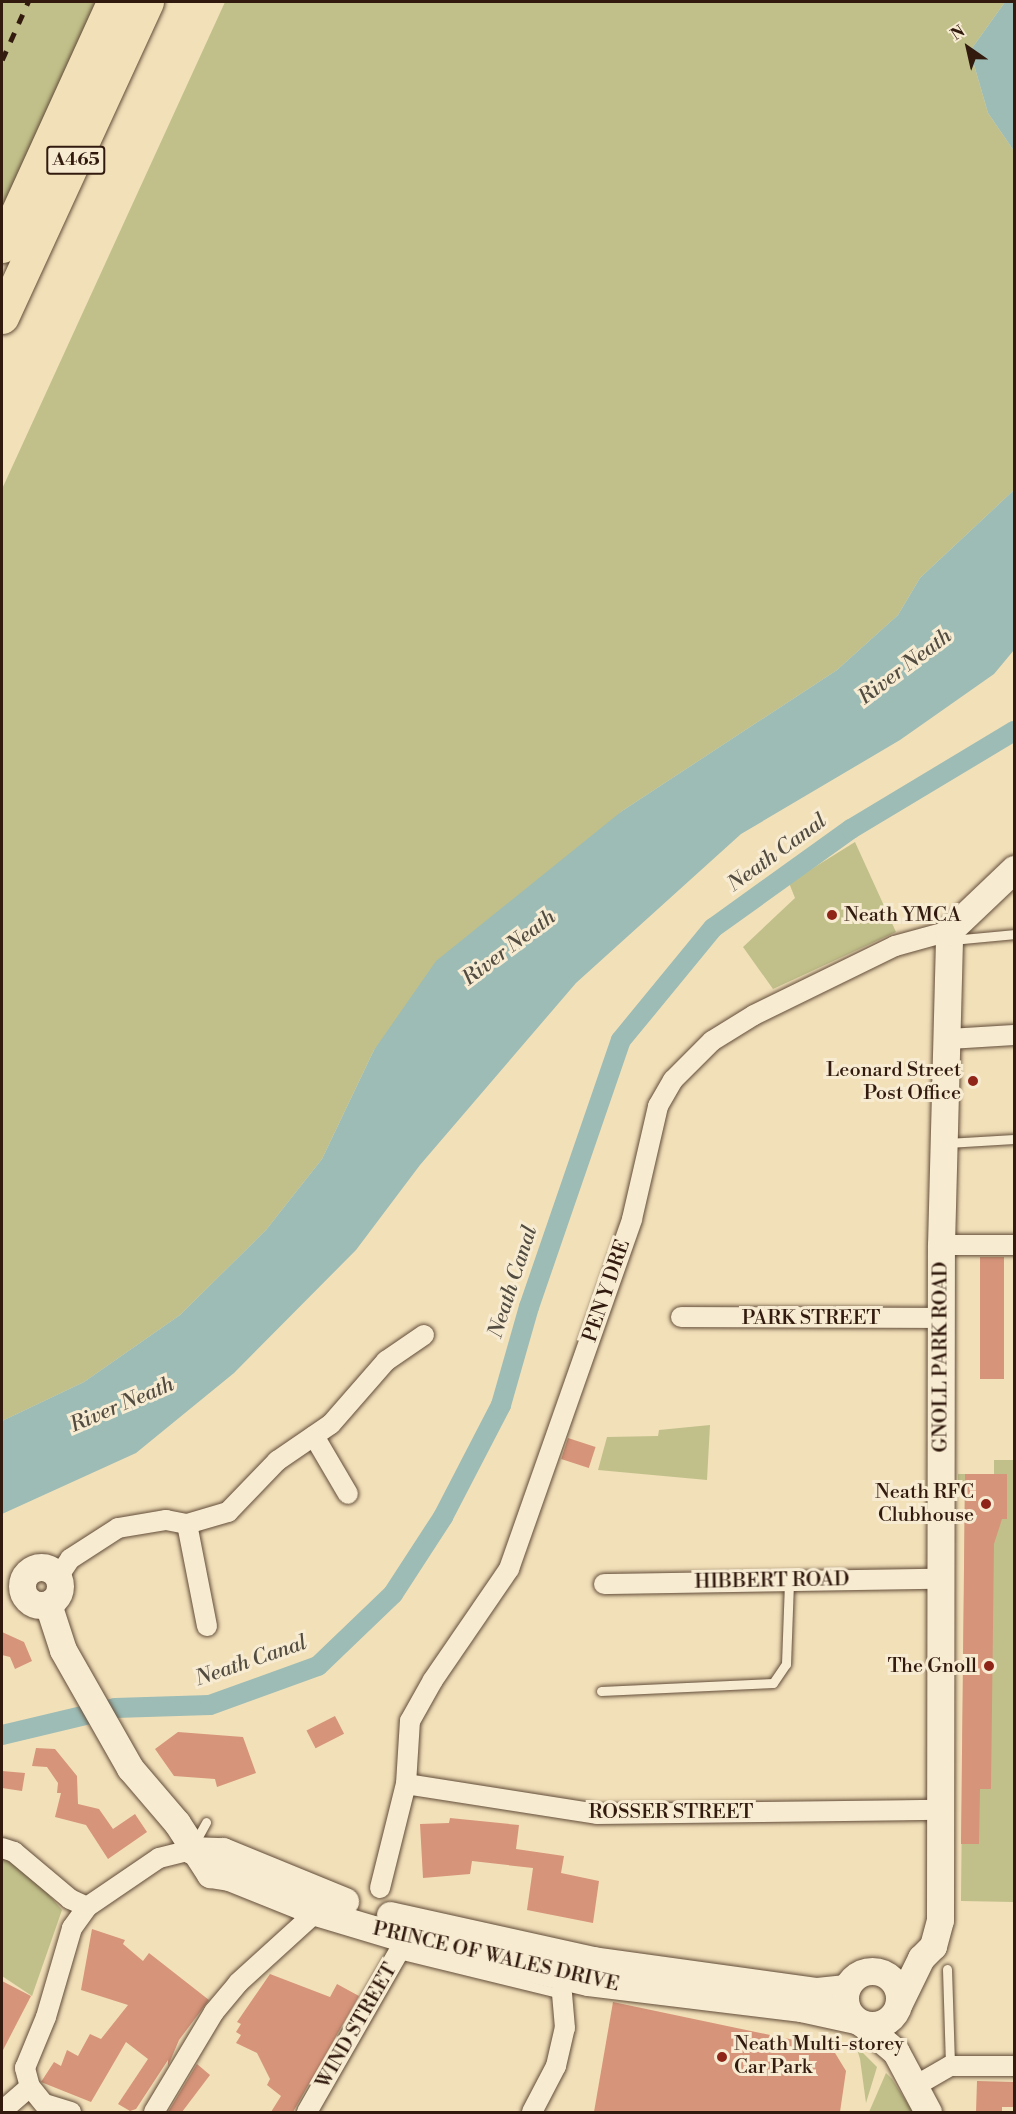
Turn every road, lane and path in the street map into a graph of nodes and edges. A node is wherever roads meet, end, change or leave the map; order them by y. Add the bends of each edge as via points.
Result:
1 (113, 2) edge
2 (147, 2) edge
3 (2, 246) edge
4 (2, 317) edge
5 (1014, 869) edge
6 (1014, 934) edge
7 (949, 936) junction
8 (1014, 1035) edge
9 (949, 1039) junction
10 (1014, 1138) edge
11 (944, 1143) junction
12 (941, 1245) junction
13 (1014, 1245) edge
14 (681, 1317) dead end
15 (941, 1318) junction
16 (424, 1335) dead end
17 (314, 1436) junction
18 (348, 1494) dead end
19 (187, 1524) junction
20 (58, 1577) junction
21 (940, 1579) junction
22 (789, 1581) junction
23 (604, 1584) dead end
24 (12, 1593) edge
25 (48, 1604) junction
26 (207, 1626) dead end
27 (601, 1691) dead end
28 (406, 1785) junction
29 (939, 1810) junction
30 (206, 1822) dead end
31 (2, 1848) edge
32 (191, 1850) junction
33 (380, 1888) dead end
34 (87, 1907) junction
35 (316, 1912) junction
36 (402, 1946) junction
37 (921, 1958) junction
38 (947, 1969) dead end
39 (883, 1973) junction
40 (560, 1985) junction
41 (846, 1988) junction
42 (897, 2008) junction
43 (859, 2022) junction
44 (896, 2052) junction
45 (950, 2066) junction
46 (1014, 2066) edge
47 (916, 2085) junction
48 (30, 2086) junction
49 (2, 2111) edge
50 (71, 2112) edge
51 (154, 2112) edge
52 (307, 2112) edge
53 (532, 2112) edge
54 (928, 2112) edge

1 - 3 highway, A465
2 - 4 highway, A465
5 - 7 main road
6 - 7 lane
7 - 9 main road, GNOLL PARK ROAD
7 - 28 street, PEN Y DRE via 895,946 754,1015 704,1047 673,1080 658,1106 632,1219 509,1569 433,1680 410,1721
8 - 9 street
9 - 11 main road, GNOLL PARK ROAD
10 - 11 lane
11 - 12 main road, GNOLL PARK ROAD
12 - 13 street
12 - 15 main road, GNOLL PARK ROAD
14 - 15 street, PARK STREET
15 - 21 main road, GNOLL PARK ROAD
16 - 17 street via 386,1361 331,1424
17 - 18 street
17 - 19 street via 277,1461 228,1512
19 - 20 street via 166,1520 117,1528 70,1559
19 - 26 street
20 - 24 main road via 49,1568 36,1568
20 - 25 main road via 58,1596
21 - 22 street, HIBBERT ROAD
21 - 29 main road, GNOLL PARK ROAD
22 - 23 street, HIBBERT ROAD
22 - 27 lane via 786,1664 773,1683
24 - 25 main road via 31,1602
25 - 32 main road, PRINCE OF WALES DRIVE via 63,1650 130,1768 177,1823
28 - 29 street, ROSSER STREET via 597,1815
28 - 33 street, PEN Y DRE
29 - 37 main road, GNOLL PARK ROAD via 940,1920 933,1946
30 - 32 lane
31 - 34 street via 14,1852 70,1899
32 - 34 street via 159,1858
32 - 35 main road, PRINCE OF WALES DRIVE via 210,1874 229,1877
32 - 41 main road, PRINCE OF WALES DRIVE via 223,1851 325,1895 456,1931 605,1961 817,1991
34 - 48 street via 72,1928 46,2017 26,2068
35 - 36 main road, PRINCE OF WALES DRIVE
35 - 51 street via 238,1983 214,2012
36 - 40 main road, PRINCE OF WALES DRIVE
36 - 52 street, WIND STREET
37 - 39 main road
37 - 42 main road, GNOLL PARK ROAD
38 - 45 lane
39 - 41 main road via 857,1974
39 - 42 main road via 896,1985
40 - 43 main road, PRINCE OF WALES DRIVE via 588,1982 801,2008
40 - 53 street via 565,2028 556,2066
41 - 43 main road via 845,2005
42 - 43 main road via 881,2024
42 - 44 main road, GNOLL PARK ROAD
43 - 44 main road, GNOLL PARK ROAD
44 - 47 main road, GNOLL PARK ROAD
45 - 46 street
45 - 47 street
47 - 54 main road, GNOLL PARK ROAD
48 - 49 street
48 - 50 street via 44,2104

